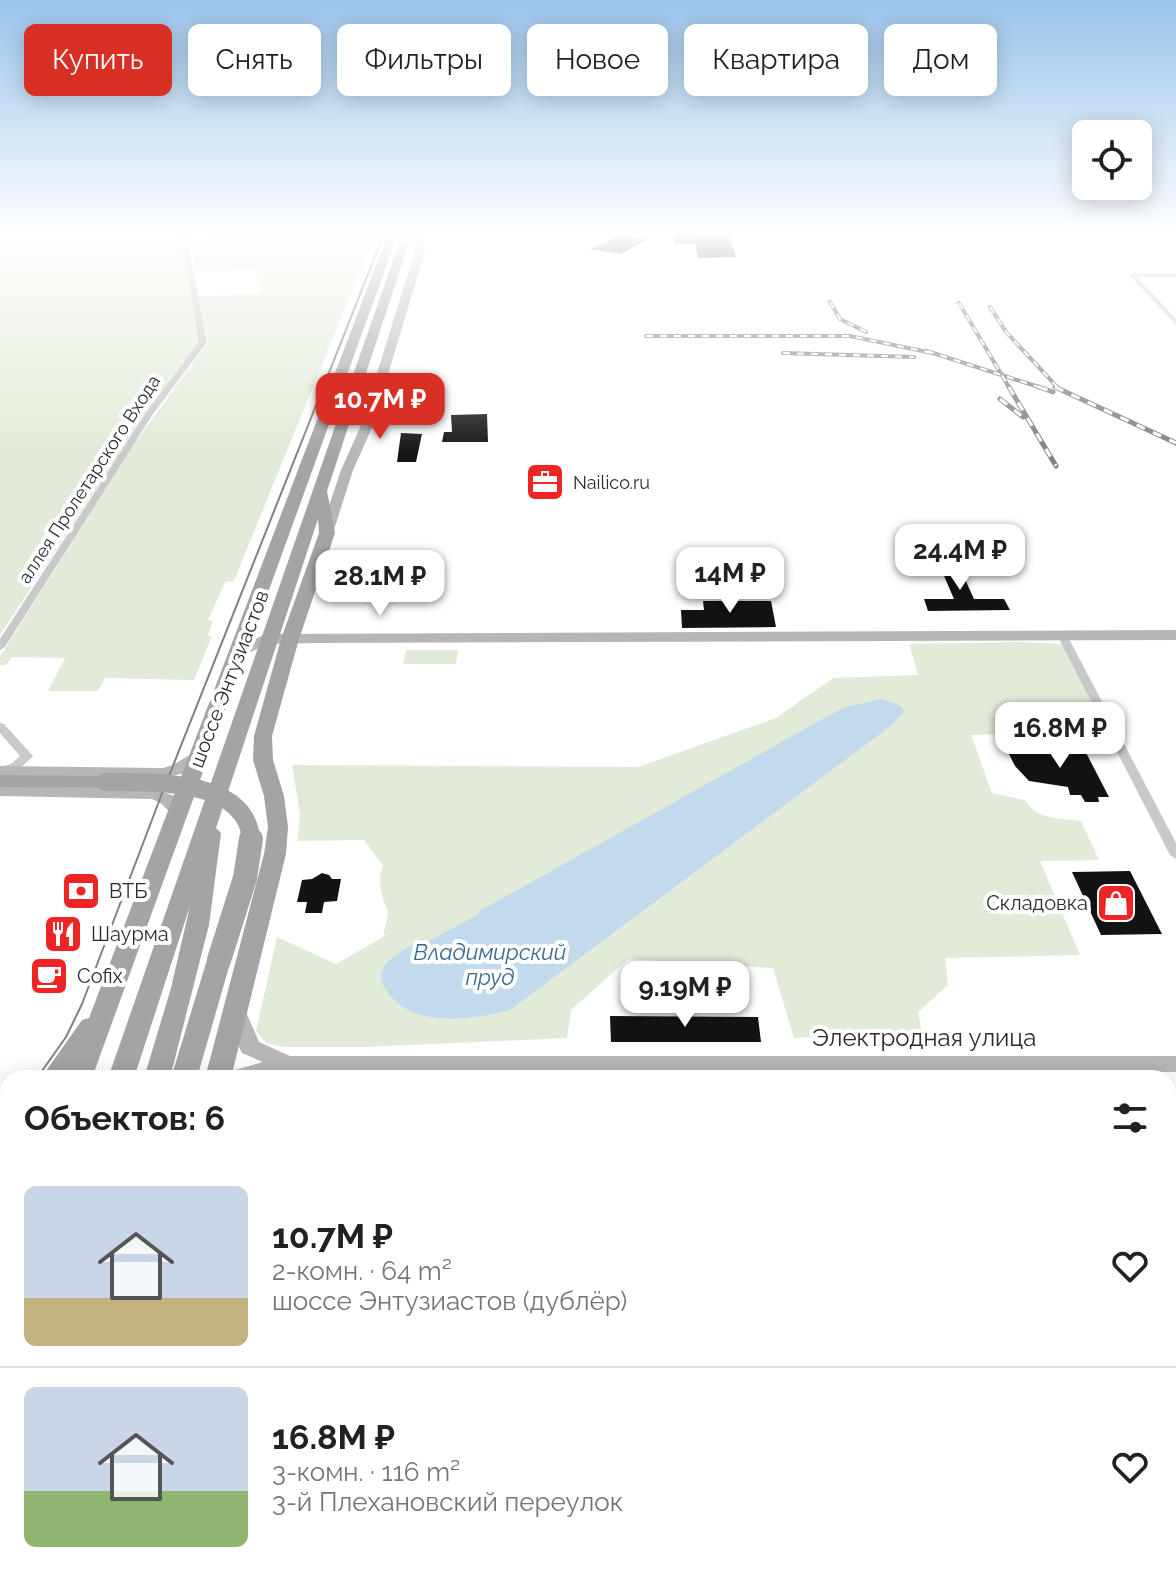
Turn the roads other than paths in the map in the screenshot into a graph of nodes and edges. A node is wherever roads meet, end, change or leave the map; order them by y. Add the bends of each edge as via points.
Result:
1 (197, 308) edge
2 (373, 308) edge
3 (378, 308) edge
4 (402, 308) edge
5 (1162, 308) edge
6 (1176, 323) edge
7 (321, 486) junction
8 (327, 533) junction
9 (287, 632) junction
10 (1062, 635) junction
11 (1176, 635) edge
12 (314, 638) junction
13 (0, 647) edge
14 (240, 652) junction
15 (284, 659) junction
16 (0, 726) edge
17 (201, 753) junction
18 (0, 771) edge
19 (0, 781) edge
20 (0, 791) edge
21 (214, 802) junction
22 (179, 812) junction
23 (1176, 855) edge
24 (110, 996) junction
25 (235, 1010) junction
26 (288, 1064) junction
27 (1176, 1064) edge
28 (59, 1070) edge
29 (82, 1070) edge
30 (124, 1070) edge
31 (159, 1070) edge
32 (186, 1070) edge
33 (220, 1070) edge
34 (266, 1070) edge

1 - 13 street, аллея Пролетарского Входа via 203,342 150,413
2 - 14 main road, шоссе Энтузиастов
3 - 7 main road, шоссе Энтузиастов
4 - 8 main road
5 - 6 street
7 - 8 main road
7 - 9 main road, шоссе Энтузиастов
8 - 9 main road
9 - 12 main road
9 - 14 main road
9 - 15 main road
9 - 21 main road, шоссе Энтузиастов
10 - 11 main road
10 - 12 main road
10 - 23 street
12 - 15 main road
14 - 17 main road, шоссе Энтузиастов
15 - 25 main road via 263,736 278,827 275,854
16 - 18 street via 27,756
17 - 18 main road via 163,773
17 - 22 main road, шоссе Энтузиастов
19 - 32 main road, bridge via 177,784 215,794 245,821 251,836 248,859
20 - 22 main road via 155,794
21 - 30 main road, шоссе Энтузиастов
21 - 31 main road via 209,861
22 - 24 main road, шоссе Энтузиастов
24 - 28 main road
24 - 29 main road, шоссе Энтузиастов
25 - 26 main road, Электродная улица via 250,1047
25 - 33 main road
26 - 27 main road, Электродная улица
26 - 34 main road, Электродная улица

